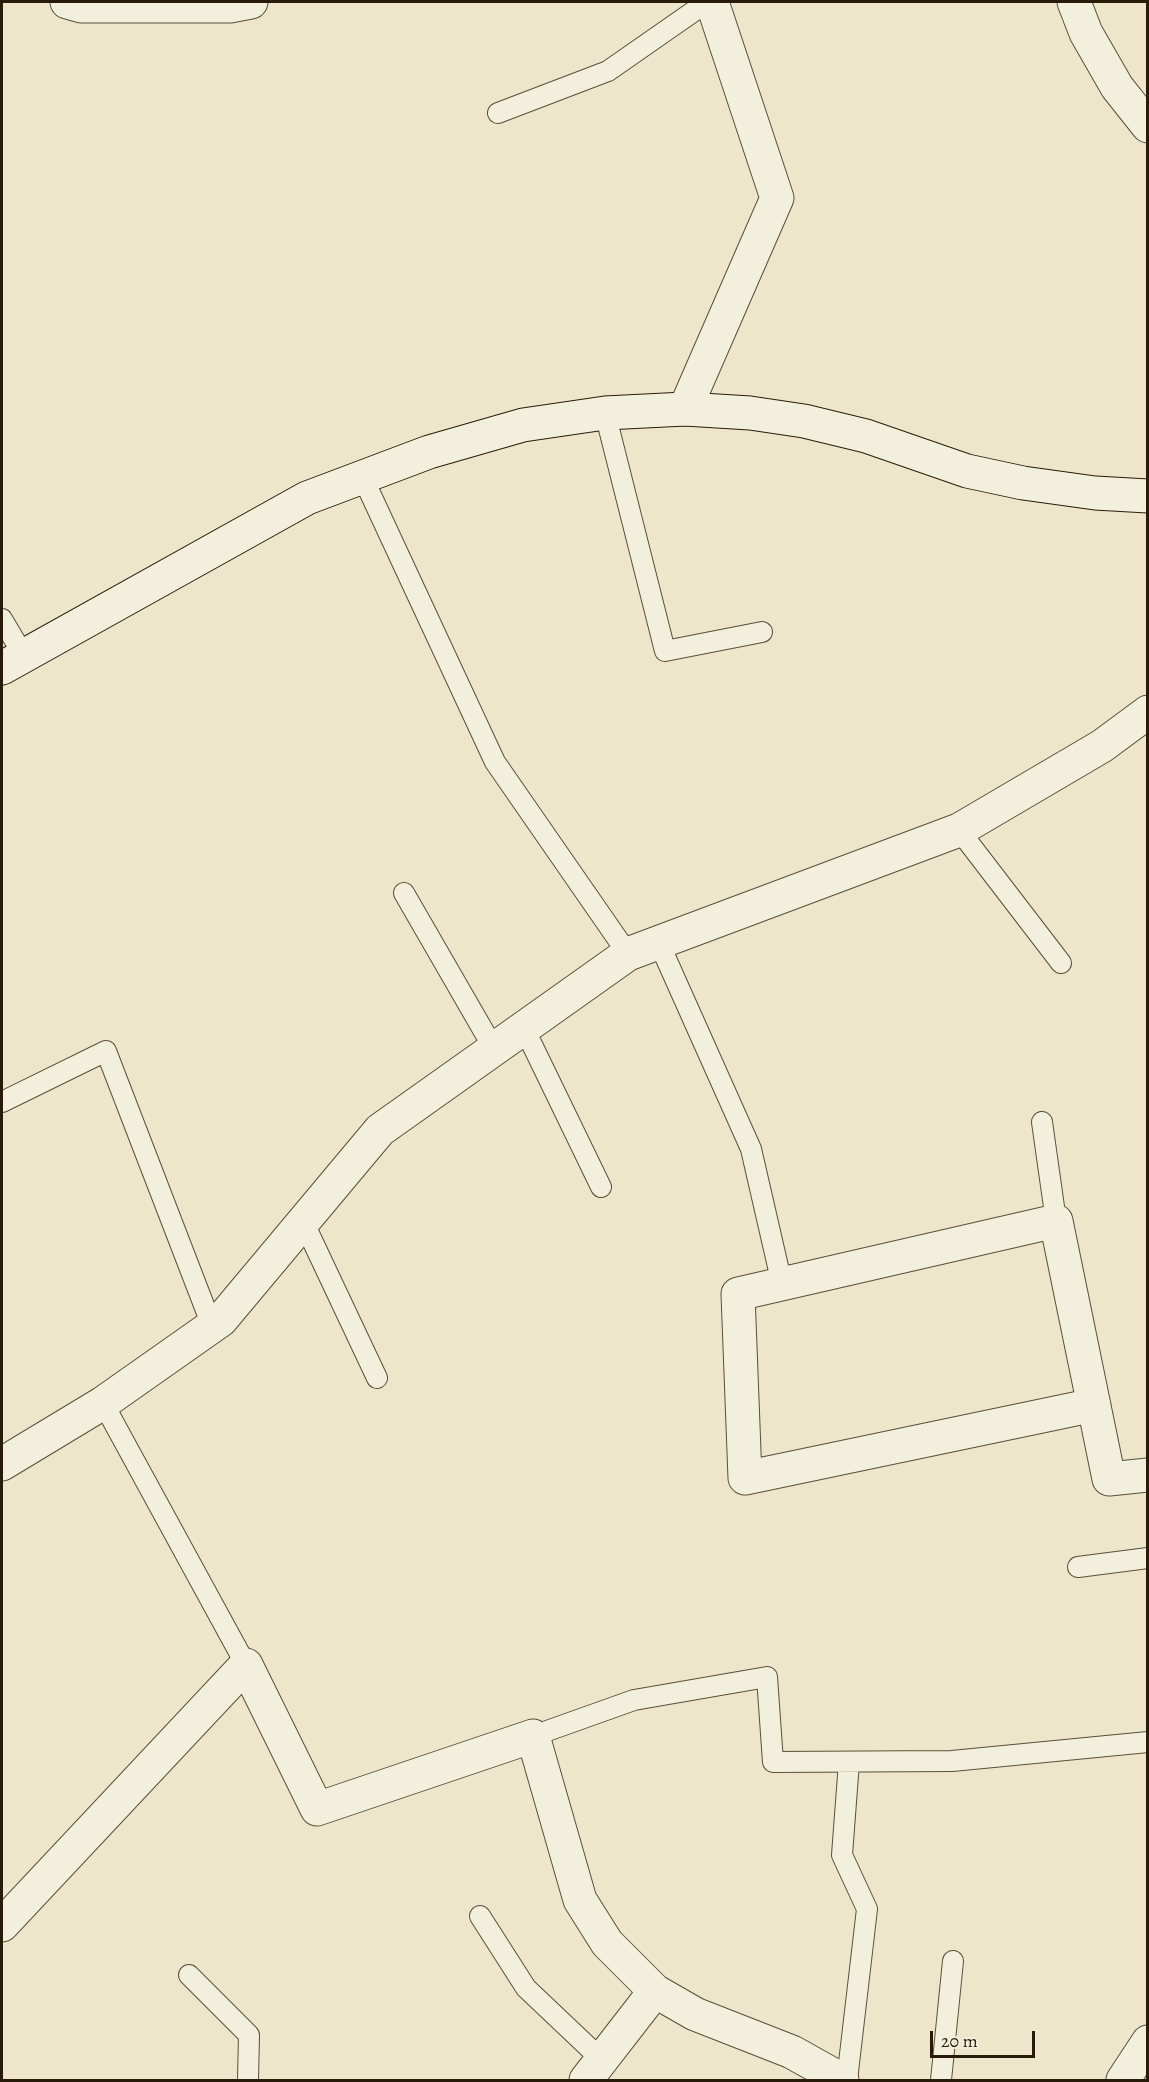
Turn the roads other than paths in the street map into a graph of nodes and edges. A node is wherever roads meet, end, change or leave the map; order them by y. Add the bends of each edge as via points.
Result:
1 (68, 2) edge
2 (251, 2) edge
3 (707, 2) edge
4 (712, 2) edge
5 (1074, 2) edge
6 (498, 113) dead end
7 (1148, 126) edge
8 (685, 409) junction
9 (605, 413) junction
10 (363, 478) junction
11 (1148, 496) edge
12 (2, 619) edge
13 (762, 632) dead end
14 (13, 662) edge
15 (1148, 712) edge
16 (959, 830) junction
17 (404, 893) dead end
18 (659, 943) junction
19 (628, 954) junction
20 (1062, 963) dead end
21 (524, 1028) junction
22 (494, 1049) junction
23 (2, 1102) edge
24 (1042, 1122) dead end
25 (602, 1187) dead end
26 (303, 1221) junction
27 (1056, 1221) junction
28 (782, 1284) junction
29 (212, 1326) junction
30 (377, 1378) dead end
31 (103, 1403) junction
32 (1094, 1404) junction
33 (2, 1464) edge
34 (1148, 1475) edge
35 (1148, 1558) edge
36 (1078, 1568) dead end
37 (246, 1665) junction
38 (533, 1736) junction
39 (1148, 1742) edge
40 (849, 1762) junction
41 (480, 1916) dead end
42 (2, 1925) edge
43 (953, 1961) dead end
44 (189, 1974) dead end
45 (656, 1991) junction
46 (1148, 2042) edge
47 (594, 2070) edge
48 (248, 2080) edge
49 (842, 2080) edge
50 (847, 2080) edge
51 (941, 2080) edge
52 (1123, 2080) edge

1 - 2 street via 81,6 230,6
3 - 6 lane via 608,71
4 - 8 street via 777,198
5 - 7 street via 1116,87
8 - 9 street
8 - 11 street via 750,413 804,422 866,436 967,471 1023,483
9 - 10 street via 523,425 429,452
9 - 13 lane via 665,651
10 - 14 street via 307,498
10 - 19 lane via 495,762
12 - 14 lane
15 - 16 street via 1102,746
16 - 18 street
16 - 20 lane
17 - 22 lane
18 - 19 street
18 - 28 lane via 751,1149
19 - 21 street
21 - 22 street
21 - 25 lane
22 - 26 street via 380,1130
23 - 29 lane via 106,1051
24 - 27 lane
26 - 29 street
26 - 30 lane
27 - 28 street
27 - 32 street
28 - 32 street via 738,1294 745,1478
29 - 31 street
31 - 33 street
31 - 37 lane
32 - 34 street via 1109,1479
35 - 36 lane
37 - 38 street via 317,1809
37 - 42 street
38 - 40 lane via 634,1700 767,1677 773,1762
38 - 45 street via 580,1900 607,1943
39 - 40 lane via 952,1761
40 - 50 lane via 842,1856 867,1909
41 - 47 lane via 526,1988
43 - 51 lane
44 - 48 lane via 249,2035
45 - 47 street
45 - 49 street via 695,2014 792,2052
46 - 52 street

